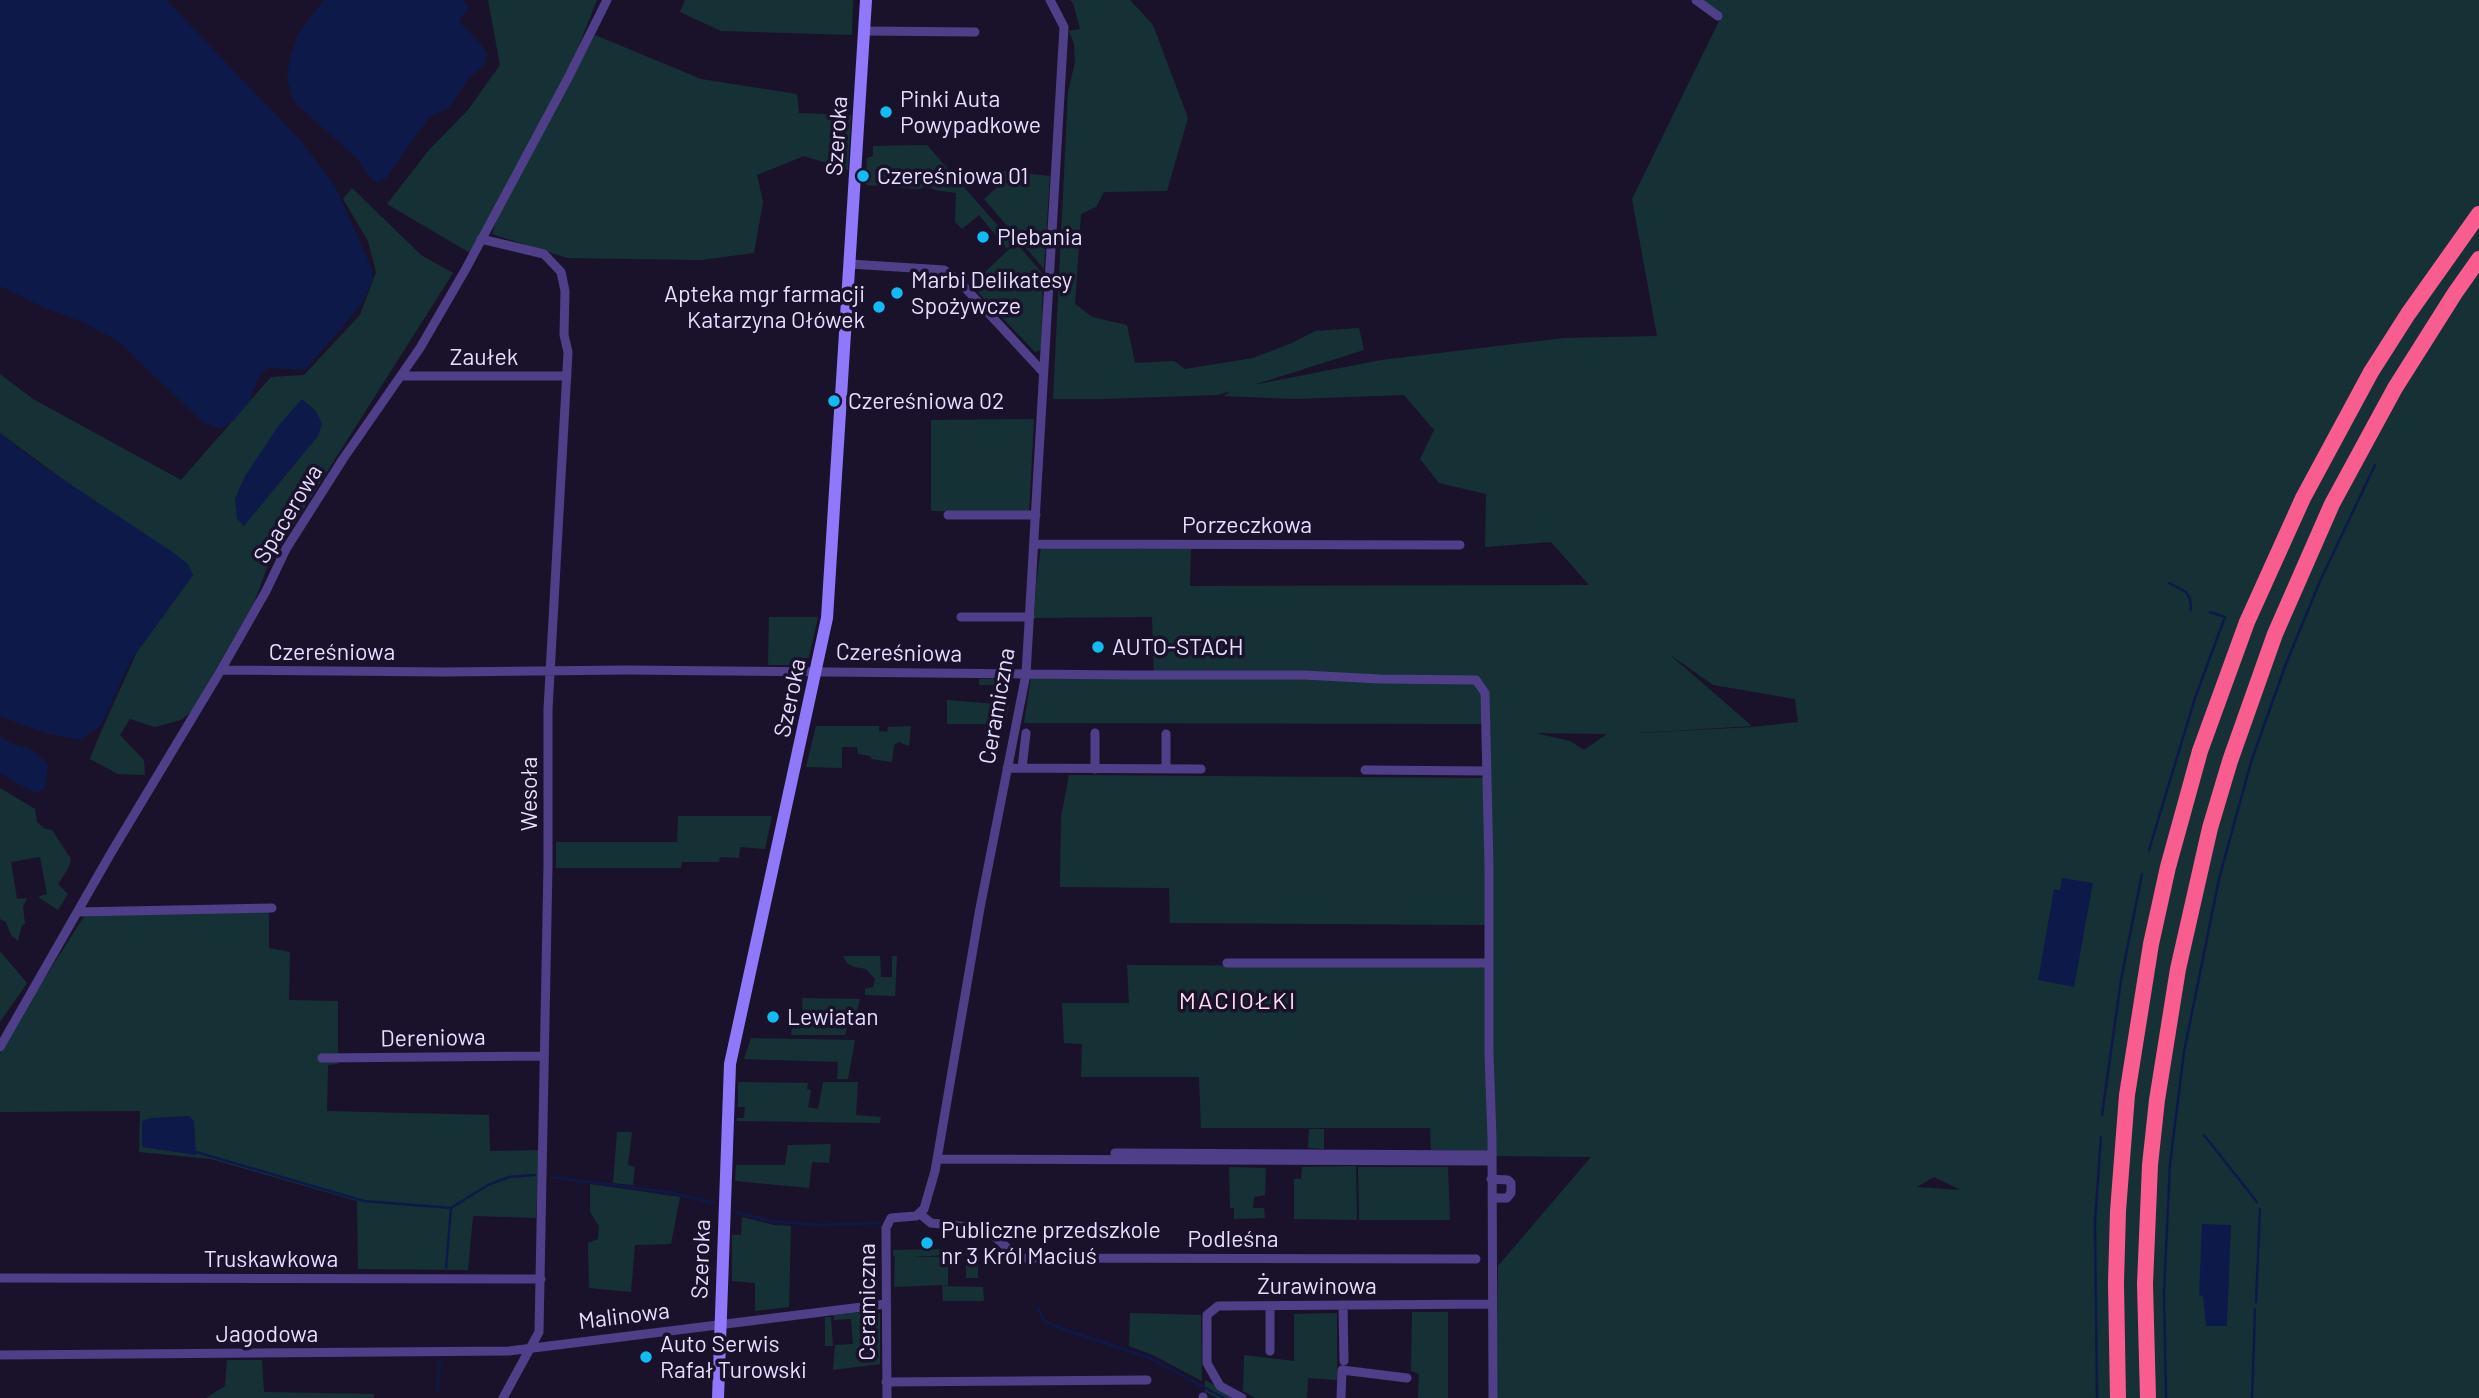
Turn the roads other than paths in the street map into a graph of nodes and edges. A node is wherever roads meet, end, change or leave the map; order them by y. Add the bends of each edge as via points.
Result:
1 (607, 0) edge
2 (866, 0) edge
3 (1696, 0) edge
4 (1052, 2) edge
5 (1718, 16) dead end
6 (864, 31) junction
7 (975, 32) dead end
8 (2479, 214) edge
9 (481, 239) junction
10 (2479, 259) edge
11 (850, 264) junction
12 (1042, 371) junction
13 (401, 376) junction
14 (568, 376) junction
15 (948, 515) dead end
16 (1036, 515) junction
17 (1035, 544) junction
18 (1460, 545) dead end
19 (961, 617) dead end
20 (1030, 618) junction
21 (221, 670) junction
22 (817, 671) junction
23 (550, 672) junction
24 (1026, 674) junction
25 (1026, 733) dead end
26 (1095, 733) dead end
27 (1166, 734) dead end
28 (1007, 768) junction
29 (1022, 768) junction
30 (1095, 769) junction
31 (1166, 769) junction
32 (1201, 769) dead end
33 (1365, 770) dead end
34 (1487, 771) junction
35 (272, 908) dead end
36 (78, 912) junction
37 (1227, 962) dead end
38 (1489, 963) junction
39 (0, 1046) edge
40 (544, 1056) junction
41 (322, 1058) dead end
42 (1086, 1153) dead end
43 (1491, 1158) junction
44 (937, 1159) junction
45 (1491, 1179) junction
46 (1492, 1198) junction
47 (920, 1214) junction
48 (1476, 1259) dead end
49 (0, 1278) edge
50 (541, 1279) junction
51 (886, 1304) junction
52 (1492, 1304) junction
53 (1343, 1305) junction
54 (1269, 1306) junction
55 (720, 1324) junction
56 (533, 1347) junction
57 (1270, 1351) dead end
58 (0, 1355) edge
59 (1344, 1361) dead end
60 (1407, 1378) dead end
61 (1147, 1380) dead end
62 (886, 1382) junction
63 (503, 1398) edge
64 (718, 1398) edge
65 (887, 1398) edge
66 (1242, 1398) edge
67 (1341, 1398) edge
68 (1493, 1398) edge
69 (2118, 1398) edge
70 (2148, 1398) edge

1 - 9 street, Spacerowa
2 - 6 street, Szeroka
3 - 5 street
4 - 12 street, Ceramiczna via 1064,27
6 - 7 street
6 - 11 street, Szeroka
8 - 69 highway via 2408,314 2349,410 2287,532 2233,658 2200,751 2168,867 2139,1008 2120,1161
9 - 13 street, Spacerowa
9 - 14 street, Wesoła via 544,254 561,272
10 - 70 highway via 2396,388 2332,504 2275,634 2230,761 2194,891 2164,1049 2150,1166 2145,1284
11 - 12 street via 944,270
11 - 22 street, Szeroka via 833,553
12 - 16 street, Ceramiczna
13 - 14 street, Zaułek
13 - 21 street, Spacerowa via 285,549
14 - 23 street, Wesoła
15 - 16 street
16 - 17 street, Ceramiczna
17 - 18 street, Porzeczkowa
17 - 20 street, Ceramiczna
19 - 20 street
20 - 24 street, Ceramiczna
21 - 23 street, Czereśniowa
21 - 36 street, Spacerowa
22 - 23 street, Czereśniowa
22 - 24 street, Czereśniowa
22 - 55 street, Szeroka via 730,1064
23 - 40 street, Wesoła
24 - 28 street, Ceramiczna
24 - 34 street, Czereśniowa via 1476,680 1485,693
25 - 29 street
26 - 30 street
27 - 31 street
28 - 29 street
28 - 44 street, Ceramiczna
29 - 30 street
30 - 31 street
31 - 32 street
33 - 34 street
34 - 38 street
35 - 36 street
36 - 39 street, Spacerowa
37 - 38 street
38 - 43 street
40 - 41 street, Dereniowa
40 - 50 street, Wesoła
42 - 43 street
43 - 44 street
43 - 45 street
44 - 47 street, Ceramiczna
45 - 46 street
45 - 46 street via 1511,1183 1507,1198
46 - 52 street
47 - 48 street, Podleśna via 931,1223 978,1227 1021,1258
47 - 51 street, Ceramiczna via 887,1222
49 - 50 street, Truskawkowa
50 - 56 street, Wesoła via 539,1332
51 - 55 street, Malinowa
51 - 62 street, Ceramiczna
52 - 53 street, Żurawinowa
52 - 68 street
53 - 54 street, Żurawinowa
53 - 59 street
54 - 57 street
54 - 66 street, Żurawinowa via 1218,1306 1207,1315 1207,1363 1220,1385
55 - 56 street, Malinowa
55 - 64 street, Szeroka
56 - 58 street, Jagodowa via 509,1352
56 - 63 street, Wesoła
60 - 67 street via 1342,1370
61 - 62 street, Ceramiczna
62 - 65 street, Ceramiczna

